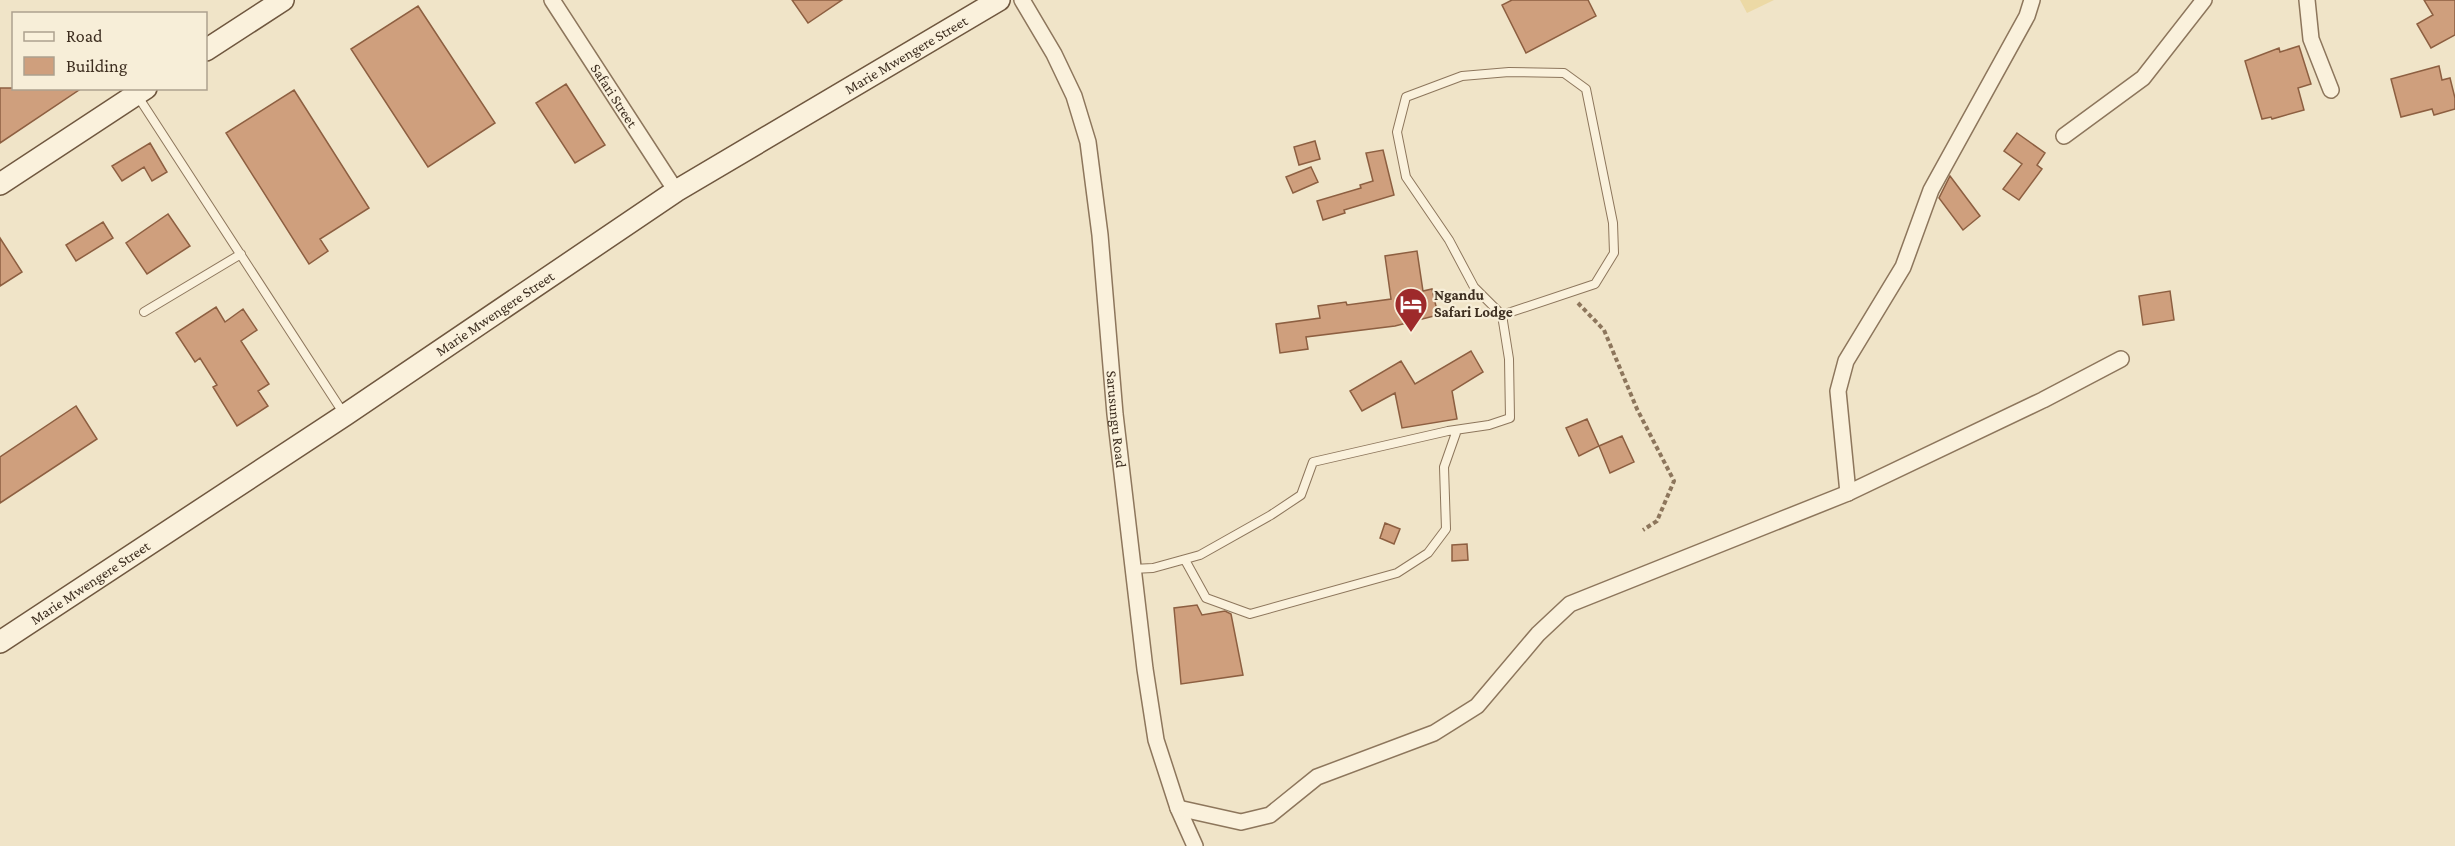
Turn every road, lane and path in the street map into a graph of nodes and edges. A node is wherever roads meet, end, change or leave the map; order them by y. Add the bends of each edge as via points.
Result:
1 (283, 0) edge
2 (552, 0) edge
3 (999, 0) edge
4 (1022, 0) edge
5 (2032, 0) edge
6 (2204, 0) edge
7 (2307, 0) edge
8 (207, 49) edge
9 (2331, 90) dead end
10 (142, 92) edge
11 (2064, 136) dead end
12 (0, 184) edge
13 (676, 191) junction
14 (241, 254) junction
15 (1569, 294) junction
16 (144, 312) dead end
17 (1502, 315) junction
18 (2121, 359) dead end
19 (345, 415) junction
20 (1457, 429) junction
21 (1848, 493) junction
22 (1643, 530) dead end
23 (1185, 560) junction
24 (1132, 569) junction
25 (0, 642) edge
26 (1178, 808) junction
27 (1195, 846) edge

1 - 8 main road
2 - 13 street, Safari Street
3 - 13 main road, Marie Mwengere Street
4 - 24 street, Sarusungu Road via 1069,86 1088,142
5 - 21 street via 2027,16 1931,190 1903,267 1846,361 1838,391
6 - 11 street via 2143,78
7 - 9 street via 2311,39
10 - 12 main road
10 - 14 lane
13 - 19 main road, Marie Mwengere Street
14 - 16 lane
14 - 19 lane
15 - 17 lane
15 - 17 lane via 1595,284 1614,253 1613,223 1586,89 1564,74 1509,72 1462,76 1406,97 1397,132 1406,177 1449,240 1474,287
15 - 22 path via 1604,330 1637,409 1674,481 1657,521
17 - 20 lane via 1509,359 1510,418
18 - 21 street
19 - 25 main road, Marie Mwengere Street
20 - 23 lane via 1313,462 1301,495
20 - 23 lane via 1444,467 1446,529 1428,553 1397,573 1250,614 1206,598
21 - 26 street via 1570,604 1538,634 1478,706 1434,733 1317,777 1270,815 1240,822
23 - 24 lane
24 - 26 street, Sarusungu Road via 1156,740
26 - 27 street, Sarusungu Road

